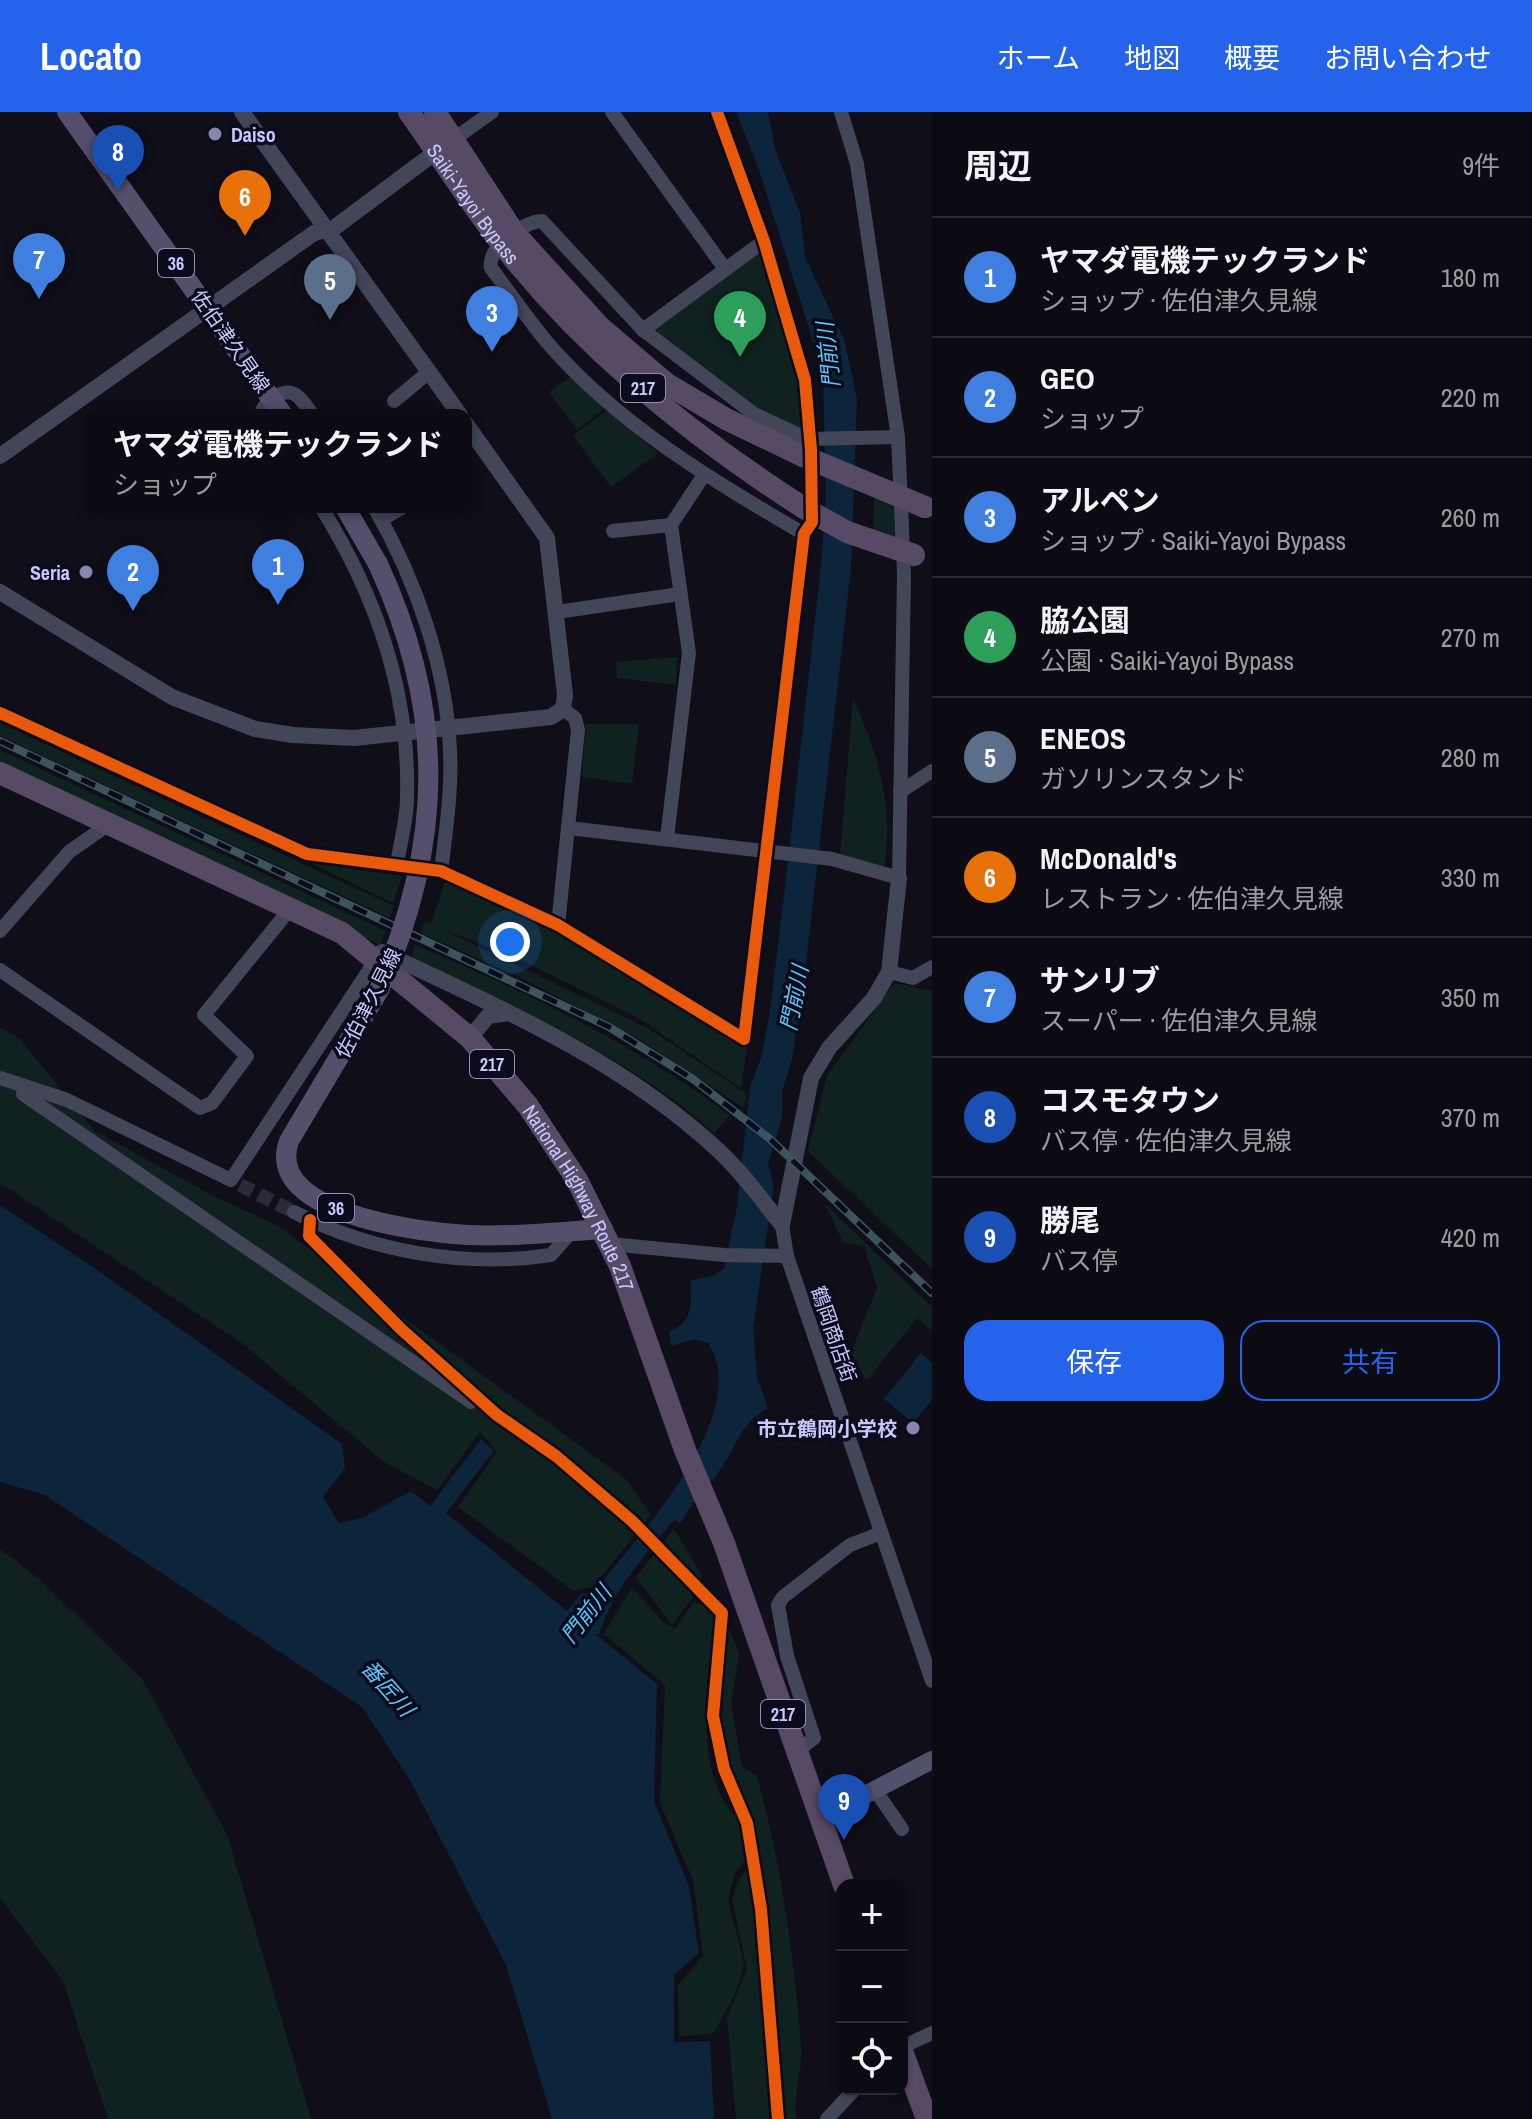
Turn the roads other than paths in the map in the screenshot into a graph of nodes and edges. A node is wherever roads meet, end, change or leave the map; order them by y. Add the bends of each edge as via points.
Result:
1 (67, 112) edge
2 (242, 112) edge
3 (409, 112) edge
4 (435, 112) edge
5 (492, 112) edge
6 (717, 112) edge
7 (841, 112) edge
8 (615, 113) edge
9 (446, 145) junction
10 (325, 230) junction
11 (508, 239) junction
12 (764, 241) junction
13 (725, 269) junction
14 (209, 310) junction
15 (643, 330) junction
16 (429, 372) junction
17 (394, 401) dead end
18 (272, 409) edge
19 (308, 409) edge
20 (456, 409) edge
21 (472, 432) edge
22 (898, 437) junction
23 (810, 445) junction
24 (0, 456) edge
25 (704, 475) junction
26 (928, 508) edge
27 (325, 513) edge
28 (348, 513) edge
29 (378, 514) edge
30 (671, 525) junction
31 (613, 531) dead end
32 (804, 534) junction
33 (923, 557) edge
34 (0, 592) edge
35 (680, 594) junction
36 (557, 612) junction
37 (563, 709) junction
38 (0, 713) edge
39 (449, 729) junction
40 (404, 733) junction
41 (932, 771) edge
42 (0, 773) edge
43 (900, 792) junction
44 (109, 824) junction
45 (569, 828) junction
46 (667, 838) junction
47 (769, 853) junction
48 (397, 865) junction
49 (441, 871) junction
50 (899, 878) junction
51 (290, 909) junction
52 (558, 925) junction
53 (0, 931) edge
54 (342, 933) junction
55 (377, 958) junction
56 (932, 967) edge
57 (0, 970) edge
58 (889, 972) junction
59 (511, 1013) junction
60 (470, 1038) junction
61 (0, 1078) edge
62 (23, 1094) dead end
63 (294, 1212) tunnel mouth
64 (778, 1219) junction
65 (310, 1220) junction
66 (572, 1231) junction
67 (606, 1237) junction
68 (780, 1256) junction
69 (502, 1418) junction
70 (881, 1533) junction
71 (932, 1681) edge
72 (796, 1752) junction
73 (932, 1760) edge
74 (875, 1790) junction
75 (821, 1818) junction
76 (902, 1829) dead end
77 (842, 1879) edge
78 (932, 2033) edge
79 (908, 2046) edge
80 (908, 2066) edge
81 (849, 2095) edge
82 (778, 2119) edge
83 (827, 2119) edge
84 (927, 2119) edge

1 - 14 main road, 佐伯津久見線 / 36
2 - 10 street
3 - 9 highway, Saiki-Yayoi Bypass / 217
4 - 9 highway, Saiki-Yayoi Bypass / 217
5 - 9 street
6 - 12 street
7 - 22 street via 857,164
8 - 13 street
9 - 10 street
9 - 11 highway, Saiki-Yayoi Bypass / 217
10 - 14 street
10 - 16 street
11 - 15 street via 542,221
11 - 23 highway, Saiki-Yayoi Bypass / 217 via 667,384 726,419
11 - 25 street via 489,258 491,268 546,341 621,412
11 - 33 highway, Saiki-Yayoi Bypass / 217, bridge via 581,332 678,420 804,508 847,532
12 - 13 street
12 - 23 street via 805,380
13 - 15 street
14 - 18 main road, 佐伯津久見線 / 36
14 - 24 street
15 - 23 street via 754,414
16 - 17 street
16 - 20 street
18 - 19 street via 289,392
21 - 36 street via 547,538
22 - 23 street
22 - 43 street via 904,574
23 - 26 highway, Saiki-Yayoi Bypass / 217, bridge
23 - 32 street via 812,522
25 - 30 street
25 - 32 street
27 - 40 street via 344,543 382,630
28 - 66 main road, 佐伯津久見線 / 36, bridge via 400,612 416,665 430,776 427,834 396,951 379,990 289,1141 285,1163 293,1181 324,1203 384,1223 470,1235
29 - 39 street via 424,616
30 - 31 street
30 - 35 street
32 - 47 street
34 - 40 street via 172,697 217,717 255,729 318,738
35 - 36 street
35 - 46 street via 689,653
36 - 37 street
37 - 39 street via 551,717
37 - 45 street via 575,718 578,730
38 - 48 street via 307,854
39 - 40 street
39 - 49 street via 449,802
40 - 48 street via 407,801
41 - 43 street
42 - 44 highway, National Highway Route 217 / 217
43 - 50 street
44 - 51 highway, National Highway Route 217 / 217
44 - 53 street via 69,852
45 - 46 street
45 - 52 street
46 - 47 street
47 - 50 street via 832,859
47 - 52 street via 744,1039
48 - 49 street
49 - 52 street
50 - 58 street
51 - 54 highway, National Highway Route 217 / 217
51 - 57 street via 204,1015 247,1056 212,1103 200,1108
54 - 55 highway, National Highway Route 217 / 217
54 - 59 street
55 - 60 highway, National Highway Route 217 / 217
55 - 61 street via 236,1183 67,1100
56 - 58 street via 913,978
58 - 64 street via 811,1078
59 - 60 street via 488,1016
59 - 64 street via 630,1079 719,1151
60 - 67 highway, National Highway Route 217 / 217 via 528,1106 577,1180
62 - 69 street
63 - 65 street
64 - 68 street, 鶴岡商店街
65 - 66 street via 370,1242 455,1258 551,1255
65 - 69 street via 309,1236 373,1304
66 - 67 main road, 佐伯津久見線 / 36
67 - 68 street via 724,1255
67 - 72 highway, National Highway Route 217 / 217 via 724,1543
68 - 70 street, 鶴岡商店街
69 - 82 street via 632,1521 722,1613 713,1716 724,1769 747,1823 761,1909
70 - 71 street, 鶴岡商店街
70 - 72 street via 850,1545 778,1605 787,1656 814,1738
72 - 75 highway, National Highway Route 217 / 217
73 - 74 main road
74 - 75 main road
74 - 76 street
75 - 77 highway, National Highway Route 217 / 217
78 - 79 street
80 - 84 highway
81 - 83 street

